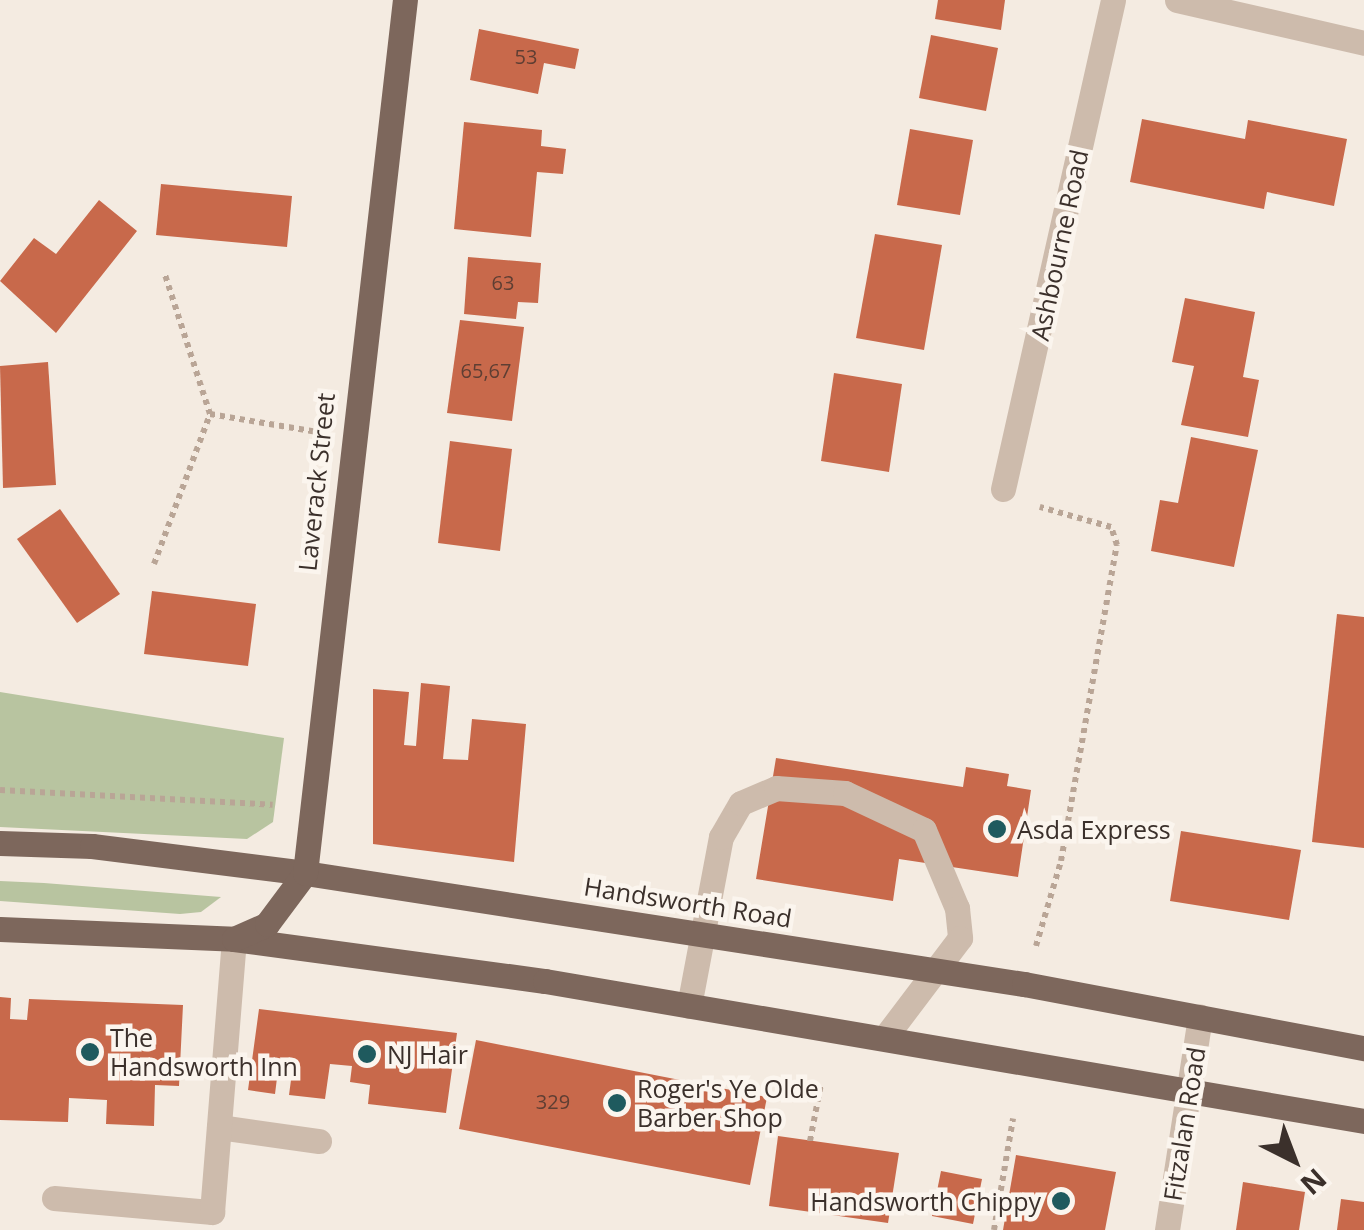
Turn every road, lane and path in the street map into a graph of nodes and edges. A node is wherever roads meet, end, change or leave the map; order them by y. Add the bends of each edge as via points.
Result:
1 (405, 0) edge
2 (1113, 0) edge
3 (1176, 0) edge
4 (1364, 43) edge
5 (165, 275) dead end
6 (210, 414) junction
7 (351, 438) junction
8 (1002, 489) joint
9 (154, 564) dead end
10 (0, 790) edge
11 (285, 806) dead end
12 (0, 843) edge
13 (305, 873) junction
14 (0, 929) edge
15 (700, 934) junction
16 (234, 939) junction
17 (940, 971) junction
18 (1024, 984) junction
19 (689, 1006) junction
20 (1200, 1018) junction
21 (885, 1037) junction
22 (1364, 1048) edge
23 (821, 1084) dead end
24 (1192, 1088) junction
25 (1013, 1119) dead end
26 (1364, 1121) edge
27 (219, 1127) junction
28 (810, 1140) dead end
29 (318, 1141) dead end
30 (54, 1198) dead end
31 (994, 1230) edge
32 (1167, 1230) edge

1 - 7 main road, Laverack Street
2 - 8 street, Ashbourne Road
3 - 4 street
5 - 6 path
6 - 7 path
6 - 9 path
7 - 13 main road, Laverack Street
8 - 18 path via 1110,526 1117,545 1061,861
10 - 11 path
12 - 13 main road, Handsworth Road via 92,846
13 - 15 main road, Handsworth Road
13 - 16 main road via 267,924
14 - 16 main road
15 - 17 main road, Handsworth Road
15 - 17 street via 722,837 741,803 776,788 845,793 924,830 946,867 960,938
15 - 19 street
16 - 19 main road
16 - 27 street
17 - 18 main road, Handsworth Road
17 - 21 street
18 - 20 main road, Handsworth Road
19 - 21 main road
20 - 22 main road, Handsworth Road
20 - 24 street, Fitzalan Road
21 - 24 main road
23 - 28 path
24 - 26 main road
24 - 32 street, Fitzalan Road
25 - 31 path
27 - 29 street
27 - 30 street via 212,1212

